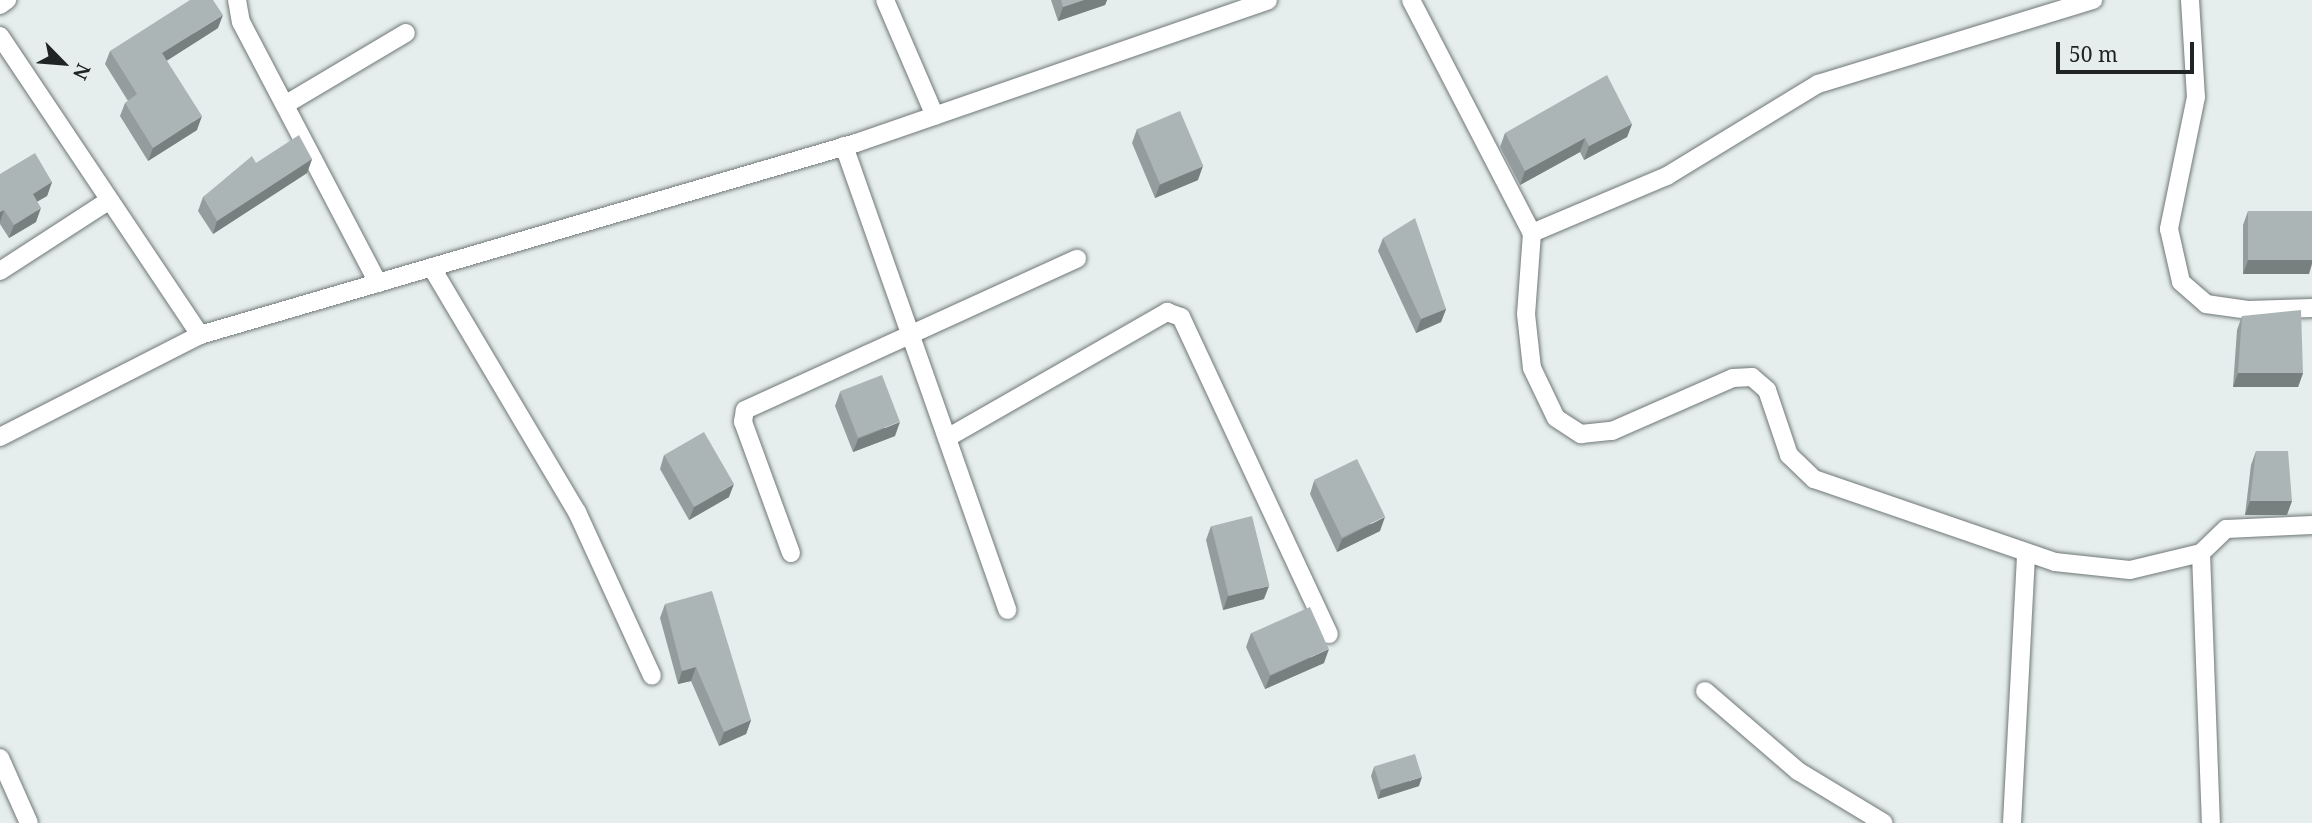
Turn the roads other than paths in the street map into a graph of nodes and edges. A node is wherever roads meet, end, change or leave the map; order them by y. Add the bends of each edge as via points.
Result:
1 (7, 0) edge
2 (237, 0) edge
3 (885, 0) edge
4 (1268, 0) edge
5 (1411, 0) edge
6 (2093, 0) edge
7 (2190, 0) edge
8 (0, 5) edge
9 (406, 33) dead end
10 (0, 36) edge
11 (288, 103) junction
12 (934, 116) junction
13 (844, 146) junction
14 (108, 201) junction
15 (1532, 233) junction
16 (1077, 259) dead end
17 (432, 268) junction
18 (0, 271) edge
19 (378, 283) junction
20 (2312, 308) edge
21 (200, 335) junction
22 (912, 340) junction
23 (0, 437) edge
24 (947, 438) junction
25 (2312, 525) edge
26 (791, 553) dead end
27 (2026, 553) junction
28 (2201, 553) junction
29 (1007, 610) dead end
30 (1329, 635) dead end
31 (652, 676) dead end
32 (1705, 691) dead end
33 (0, 759) edge
34 (29, 823) edge
35 (1884, 823) edge
36 (2012, 823) edge
37 (2211, 823) edge

1 - 8 street
2 - 11 street via 241,22
3 - 12 street
4 - 12 street
5 - 15 street
6 - 15 street via 1818,84 1667,176
7 - 20 street via 2196,97 2169,229 2181,282 2206,304 2248,310
9 - 11 street
10 - 14 street
11 - 19 street
12 - 13 street
13 - 17 street
13 - 22 street
14 - 18 street
14 - 21 street
15 - 27 street via 1526,314 1532,368 1556,418 1581,434 1612,431 1733,378 1752,377 1767,390 1800,470
16 - 22 street
17 - 19 street
17 - 31 street via 577,512
19 - 21 street
21 - 23 street via 133,363
22 - 24 street
22 - 26 street via 755,400 745,410 743,422
24 - 29 street
24 - 30 street via 1167,312 1181,317
25 - 28 street via 2226,528
27 - 28 street via 2130,570
27 - 36 street
28 - 37 street
32 - 35 street via 1798,771
33 - 34 street

